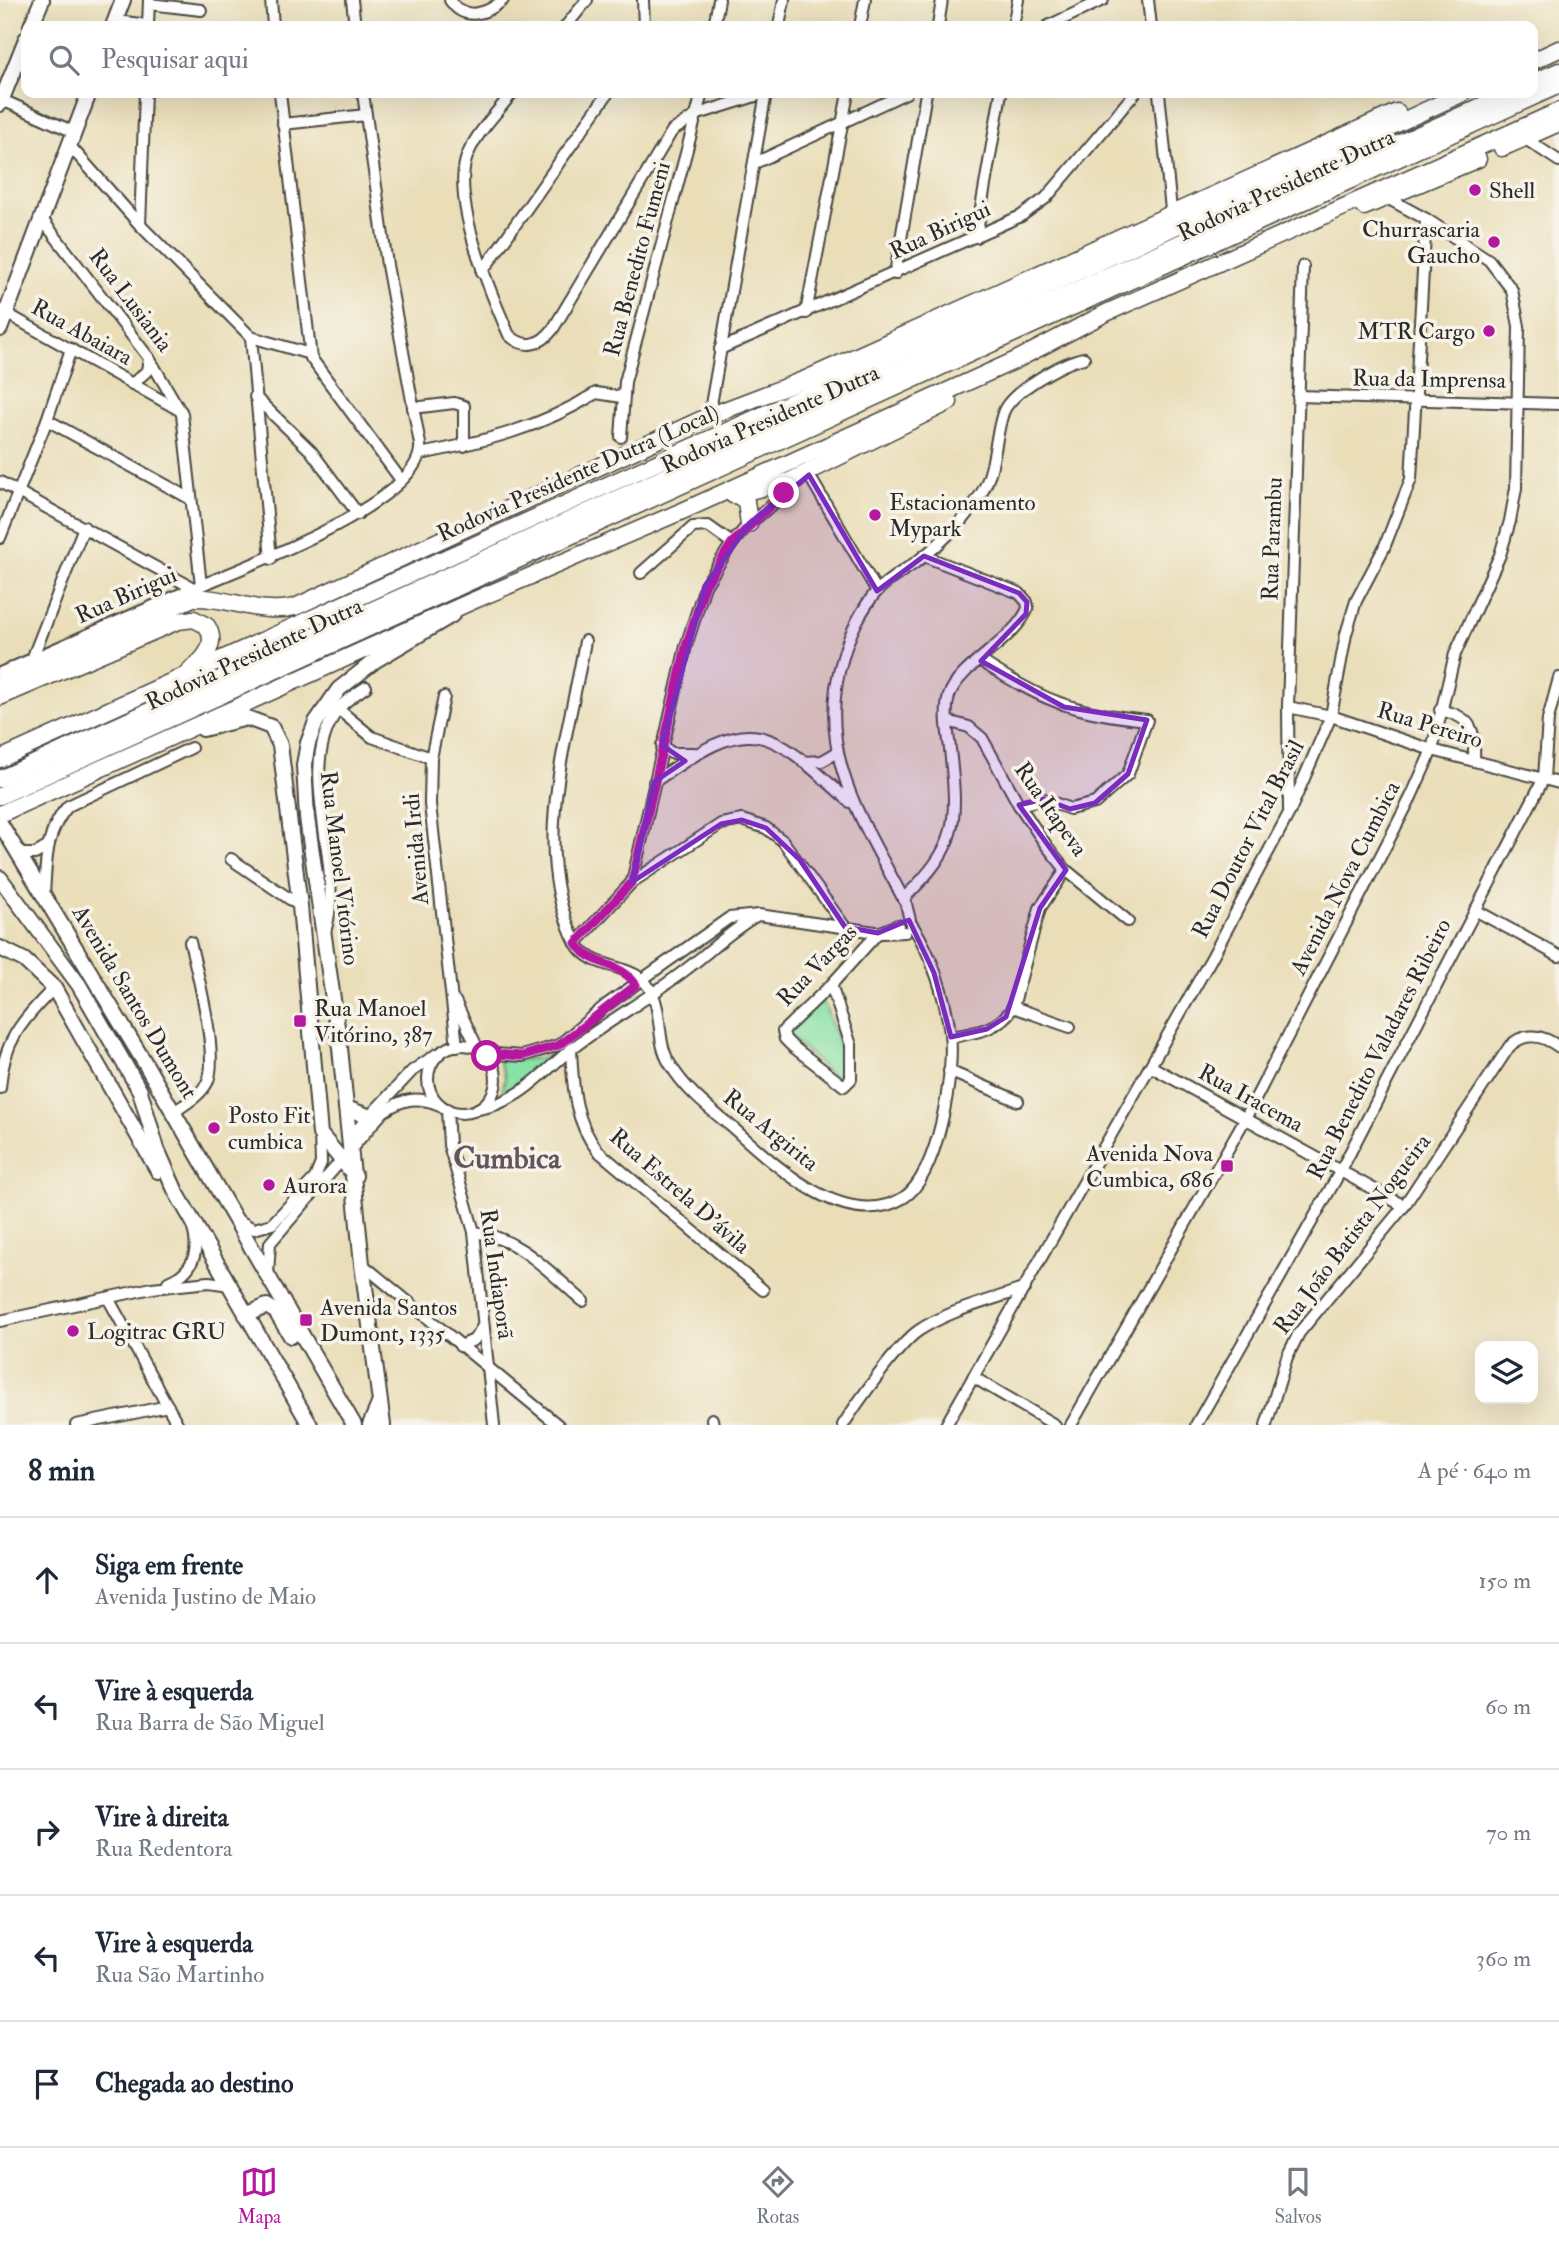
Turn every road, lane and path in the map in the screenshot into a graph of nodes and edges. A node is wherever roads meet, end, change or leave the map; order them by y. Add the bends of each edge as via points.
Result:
1 (42, 0) edge
2 (123, 0) edge
3 (271, 0) edge
4 (352, 0) edge
5 (450, 0) edge
6 (503, 0) edge
7 (587, 0) edge
8 (643, 0) edge
9 (719, 0) edge
10 (784, 0) edge
11 (865, 0) edge
12 (942, 0) edge
13 (1018, 0) edge
14 (1103, 0) edge
15 (1148, 0) edge
16 (149, 2) edge
17 (201, 10) dead end
18 (33, 21) edge
19 (115, 21) edge
20 (148, 21) edge
21 (273, 21) edge
22 (354, 21) edge
23 (570, 21) edge
24 (644, 21) edge
25 (715, 21) edge
26 (780, 21) edge
27 (861, 21) edge
28 (939, 21) edge
29 (1014, 21) edge
30 (1059, 21) edge
31 (1150, 21) edge
32 (1559, 49) edge
33 (21, 51) edge
34 (1538, 59) edge
35 (1559, 71) edge
36 (1538, 79) edge
37 (1559, 85) edge
38 (1538, 95) edge
39 (87, 98) edge
40 (145, 98) edge
41 (280, 98) edge
42 (364, 98) edge
43 (508, 98) edge
44 (604, 98) edge
45 (701, 98) edge
46 (749, 98) edge
47 (764, 98) edge
48 (847, 98) edge
49 (894, 98) edge
50 (925, 98) edge
51 (1000, 98) edge
52 (1131, 98) edge
53 (1159, 98) edge
54 (1448, 98) edge
55 (1451, 98) edge
56 (1487, 98) edge
57 (1499, 98) edge
58 (1530, 98) edge
59 (1, 101) edge
60 (1559, 111) edge
61 (698, 114) junction
62 (366, 116) junction
63 (843, 120) junction
64 (1559, 123) edge
65 (283, 124) junction
66 (1524, 138) junction
67 (71, 139) junction
68 (1559, 161) edge
69 (755, 163) junction
70 (1407, 191) junction
71 (1389, 199) junction
72 (1410, 209) junction
73 (1172, 217) junction
74 (41, 218) junction
75 (1426, 219) junction
76 (139, 225) junction
77 (1292, 229) junction
78 (976, 237) junction
79 (1303, 266) dead end
80 (482, 272) junction
81 (895, 274) junction
82 (3, 312) edge
83 (806, 313) junction
84 (1106, 313) junction
85 (0, 329) edge
86 (250, 337) junction
87 (71, 349) junction
88 (720, 349) junction
89 (310, 354) junction
90 (149, 358) junction
91 (1084, 358) dead end
92 (132, 384) junction
93 (1298, 396) junction
94 (255, 397) junction
95 (622, 397) junction
96 (1413, 400) junction
97 (1518, 402) junction
98 (1559, 404) edge
99 (413, 408) junction
100 (181, 411) junction
101 (709, 416) junction
102 (47, 420) junction
103 (725, 431) junction
104 (621, 437) dead end
105 (464, 446) junction
106 (420, 454) junction
107 (808, 473) junction
108 (575, 479) junction
109 (401, 480) junction
110 (0, 482) edge
111 (18, 492) junction
112 (735, 494) junction
113 (191, 499) junction
114 (687, 509) junction
115 (358, 514) junction
116 (749, 524) junction
117 (84, 527) junction
118 (0, 538) edge
119 (732, 543) junction
120 (924, 556) junction
121 (271, 558) junction
122 (641, 573) dead end
123 (197, 587) junction
124 (877, 591) junction
125 (470, 602) junction
126 (585, 641) dead end
127 (32, 659) junction
128 (981, 661) junction
129 (0, 673) edge
130 (1559, 678) edge
131 (173, 682) junction
132 (0, 684) edge
133 (366, 687) dead end
134 (0, 697) edge
135 (444, 697) dead end
136 (1288, 708) junction
137 (338, 709) junction
138 (1440, 710) junction
139 (1331, 716) junction
140 (947, 721) junction
141 (155, 744) junction
142 (662, 745) junction
143 (191, 748) dead end
144 (1432, 750) junction
145 (696, 753) junction
146 (836, 753) junction
147 (431, 758) junction
148 (0, 759) edge
149 (1474, 761) junction
150 (803, 762) junction
151 (843, 776) junction
152 (1544, 778) junction
153 (0, 779) edge
154 (827, 780) junction
155 (654, 782) junction
156 (1559, 783) edge
157 (0, 796) edge
158 (1019, 805) junction
159 (854, 806) junction
160 (1289, 813) junction
161 (0, 814) edge
162 (0, 823) edge
163 (47, 847) junction
164 (19, 854) junction
165 (231, 859) dead end
166 (1066, 870) junction
167 (0, 878) edge
168 (632, 882) junction
169 (44, 895) junction
170 (904, 902) junction
171 (300, 905) junction
172 (832, 908) junction
173 (1475, 910) junction
174 (759, 915) junction
175 (1128, 921) dead end
176 (827, 925) junction
177 (906, 925) junction
178 (845, 927) junction
179 (325, 932) junction
180 (878, 933) junction
181 (190, 942) dead end
182 (576, 943) junction
183 (0, 947) edge
184 (1559, 956) edge
185 (640, 982) junction
186 (831, 985) junction
187 (54, 988) junction
188 (648, 994) junction
189 (453, 999) junction
190 (1013, 1007) junction
191 (1070, 1027) dead end
192 (951, 1037) junction
193 (1557, 1041) edge
194 (457, 1046) junction
195 (571, 1050) junction
196 (442, 1051) junction
197 (481, 1051) junction
198 (2, 1052) edge
199 (1152, 1067) junction
200 (949, 1071) junction
201 (548, 1072) junction
202 (572, 1077) junction
203 (0, 1088) edge
204 (1018, 1101) dead end
205 (443, 1107) junction
206 (346, 1108) junction
207 (478, 1109) junction
208 (174, 1112) junction
209 (465, 1112) junction
210 (368, 1116) junction
211 (1245, 1119) junction
212 (447, 1131) junction
213 (320, 1135) junction
214 (348, 1149) junction
215 (1340, 1172) junction
216 (176, 1192) junction
217 (1404, 1206) junction
218 (235, 1218) junction
219 (192, 1223) junction
220 (474, 1232) junction
221 (362, 1264) junction
222 (269, 1278) junction
223 (230, 1285) junction
224 (388, 1286) junction
225 (152, 1287) junction
226 (1025, 1288) junction
227 (366, 1289) junction
228 (763, 1290) dead end
229 (108, 1298) junction
230 (583, 1301) dead end
231 (246, 1315) junction
232 (0, 1321) edge
233 (484, 1325) junction
234 (460, 1346) junction
235 (491, 1370) junction
236 (973, 1377) junction
237 (380, 1399) junction
238 (337, 1400) junction
239 (167, 1406) junction
240 (76, 1425) edge
241 (178, 1425) edge
242 (310, 1425) edge
243 (354, 1425) edge
244 (370, 1425) edge
245 (383, 1425) edge
246 (494, 1425) edge
247 (558, 1425) edge
248 (843, 1425) edge
249 (946, 1425) edge
250 (1055, 1425) edge
251 (1071, 1425) edge
252 (1196, 1425) edge
253 (1266, 1425) edge

1 - 18 main road
2 - 19 main road
3 - 21 street
4 - 22 street
5 - 6 street via 462,12 474,14 486,13
7 - 23 street
8 - 24 street
9 - 25 street
10 - 26 street
11 - 27 street
12 - 28 street
13 - 29 street
14 - 30 street
15 - 31 street
16 - 17 street
16 - 20 street
32 - 34 highway
33 - 59 main road
35 - 36 highway
37 - 38 highway, Rodovia Presidente Dutra
39 - 67 main road
40 - 76 street
41 - 65 street
42 - 62 street
43 - 80 street via 468,153 465,164 468,213
44 - 80 street
45 - 61 street, Rua Benedito Fumeni
46 - 61 street
47 - 69 street
48 - 63 street
49 - 63 street
50 - 81 street
51 - 78 street
52 - 78 street, Rua Birigui via 1046,198 1021,216
53 - 73 street
54 - 101 highway via 1352,131 806,379
55 - 73 highway
56 - 73 highway via 1202,220
57 - 153 highway, Rodovia Presidente Dutra
58 - 157 highway, Rodovia Presidente Dutra
59 - 67 street
60 - 77 highway, Rodovia Presidente Dutra
61 - 80 street via 672,131 544,340 523,344 509,335
61 - 95 street, Rua Benedito Fumeni
62 - 65 street
62 - 99 street
63 - 69 street
63 - 83 street
64 - 66 highway
65 - 89 street
66 - 68 street
66 - 70 highway
67 - 74 main road
67 - 76 street
69 - 88 street
70 - 71 highway
70 - 72 street
71 - 72 street
71 - 77 highway
72 - 75 street
73 - 103 highway, Rodovia Presidente Dutra (Local) via 1000,308
74 - 82 main road
74 - 90 street, Rua Lusiania
75 - 96 street, Rua Doutor Vital Brasil
75 - 97 street, Avenida Nova Cumbica via 1489,260 1512,289 1517,306
76 - 86 street
77 - 84 highway, Rodovia Presidente Dutra
78 - 81 street, Rua Birigui
79 - 93 street, Rua Parambu
81 - 83 street, Rua Birigui
82 - 85 main road
82 - 87 street, Rua Abaiara
83 - 88 street, Rua Birigui
84 - 107 highway via 1085,332
84 - 114 highway, Rodovia Presidente Dutra via 1016,360
86 - 89 street
86 - 94 street
87 - 92 street, Rua Abaiara
87 - 102 street
88 - 101 street
89 - 109 street
90 - 92 street via 147,370
90 - 100 street, Rua Lusiania
91 - 120 street via 1055,369 1010,401 1003,411 995,456 981,495
92 - 100 street, Rua Abaiara
93 - 96 street, Rua da Imprensa
93 - 136 street, Rua Parambu
94 - 115 street via 311,452
94 - 121 street
95 - 104 street, Rua Benedito Fumeni
95 - 105 street via 596,393 548,420
96 - 97 street, Rua da Imprensa
96 - 139 street, Rua Doutor Vital Brasil via 1411,479 1384,548 1356,601
97 - 98 street, Rua da Imprensa
97 - 138 street, Avenida Nova Cumbica via 1516,488 1510,521 1500,555 1455,654
99 - 105 street via 464,406
99 - 106 street
100 - 113 street
101 - 108 highway
102 - 111 street
102 - 113 street
103 - 108 highway via 669,444
103 - 131 highway, Rodovia Presidente Dutra (Local)
105 - 106 street
106 - 109 street, Rua Birigui
107 - 112 highway
107 - 116 street
107 - 124 street
108 - 132 highway via 295,607 260,610 193,598
109 - 115 street, Rua Birigui
110 - 111 street
111 - 117 street
111 - 118 street
112 - 114 highway
112 - 116 highway via 746,501
113 - 123 street
114 - 125 highway, Rodovia Presidente Dutra
115 - 121 street, Rua Birigui
116 - 119 street
117 - 123 street
117 - 127 street
119 - 122 street via 708,526 693,527
119 - 142 street via 694,615
120 - 124 street
120 - 128 street via 1019,593 1027,602 1026,614
121 - 123 street, Rua Birigui
123 - 127 street, Rua Birigui
124 - 146 street via 852,632 840,665 833,700
125 - 141 highway, Rodovia Presidente Dutra
125 - 179 main road, Rua Manoel Vitórino via 355,676 316,722 308,743 304,788
126 - 182 street via 553,816 562,904
127 - 129 street, Rua Birigui
128 - 140 street via 955,685
128 - 158 street via 1035,695 1064,707 1147,720 1128,774 1095,803 1070,809 1044,799
130 - 152 street, Rua Benedito Valadares Ribeiro via 1548,719
131 - 134 highway via 211,647 211,632 200,621 178,621
131 - 148 highway, Rodovia Presidente Dutra (Local)
133 - 137 street
135 - 147 street, Avenida Irdi
136 - 139 street, Rua Pereiro
136 - 160 street, Rua Parambu
137 - 147 street via 372,737
137 - 179 street via 326,730 320,771 333,893
138 - 144 street, Avenida Nova Cumbica
138 - 149 street via 1456,713 1469,723
139 - 144 street, Rua Pereiro
139 - 160 street, Rua Doutor Vital Brasil
140 - 158 street, Rua Itapeva via 970,727 986,742
140 - 170 street via 956,800 952,833
141 - 161 highway, Rodovia Presidente Dutra
141 - 171 main road, Rua Manoel Vitórino via 234,719 247,718 271,727 284,764
142 - 145 street via 671,753
142 - 155 street
143 - 163 street via 68,806 55,823
144 - 149 street, Rua Pereiro
144 - 211 street, Avenida Nova Cumbica
145 - 150 street via 736,735 758,736 776,742
145 - 155 street
146 - 150 street via 822,761
146 - 151 street
147 - 189 street, Avenida Irdi via 432,838
149 - 152 street, Rua Pereiro
150 - 154 street
151 - 154 street
151 - 159 street
152 - 156 street, Rua Pereiro
152 - 173 street, Rua Benedito Valadares Ribeiro
154 - 159 street
155 - 168 street
158 - 166 street, Rua Itapeva
159 - 170 street
160 - 199 street, Rua Doutor Vital Brasil
162 - 164 main road, Avenida Santos Dumont
163 - 164 street via 35,854
163 - 169 street
164 - 169 main road, Avenida Santos Dumont
165 - 171 street
166 - 175 street, Rua Itapeva
166 - 190 street via 1040,908
167 - 216 main road, Avenida Santos Dumont via 79,985 140,1091 160,1158
168 - 172 street via 721,824 742,820 766,828 783,841
168 - 182 street
169 - 208 main road, Avenida Santos Dumont
170 - 177 street
171 - 213 main road, Rua Manoel Vitórino
172 - 176 street
172 - 178 street
173 - 184 street
173 - 215 street, Rua Benedito Valadares Ribeiro
174 - 176 street
174 - 185 street via 739,915 721,922
174 - 188 street
176 - 178 street
177 - 180 street
177 - 192 street via 924,948
178 - 180 street
179 - 206 main road, Rua Manoel Vitórino
180 - 186 street, Rua Vargas
181 - 208 street via 211,1070 201,1091
182 - 185 street via 593,959 637,973
183 - 187 main road via 24,960
185 - 188 street, Rua Argirita
185 - 197 street via 559,1045 522,1056
186 - 186 street, Rua Vargas via 851,1045 852,1074 847,1084 838,1084 783,1035 785,1027
187 - 198 street
187 - 216 main road via 163,1181
188 - 195 street
188 - 200 street, Rua Argirita via 666,1058 684,1084 782,1171 808,1189 842,1202 880,1205 905,1197 915,1188 937,1136
189 - 194 street, Avenida Irdi
189 - 197 street, Avenida Irdi
190 - 191 street
190 - 192 street via 998,1024
192 - 200 street, Rua Argirita
193 - 217 street, Rua João Batista Nogueira via 1526,1036 1509,1047
194 - 196 street
194 - 197 street
195 - 201 street
195 - 202 street, Rua Estrela D'ávila
196 - 205 street via 428,1075 432,1095
196 - 210 street via 421,1063
197 - 207 street via 496,1077 490,1098
198 - 203 street
199 - 211 street, Rua Iracema
199 - 226 street, Rua Doutor Vital Brasil
200 - 204 street
201 - 202 street
201 - 207 street via 512,1099
202 - 228 street, Rua Estrela D'ávila via 585,1135 598,1151
205 - 209 street
205 - 212 street, Rua Indiaporã
205 - 214 street via 414,1098 395,1103
206 - 210 main road
206 - 214 main road, Rua Manoel Vitórino
207 - 209 street
208 - 218 main road, Avenida Santos Dumont
209 - 212 street
210 - 214 street
211 - 215 street, Rua Iracema
211 - 251 street, Avenida Nova Cumbica
212 - 220 street, Rua Indiaporã
213 - 214 main road
213 - 218 street, Rua Manoel Vitórino via 319,1170 272,1224 254,1229
214 - 221 main road via 355,1176
214 - 222 street via 270,1243
215 - 217 street, Rua Iracema
215 - 252 street, Rua Benedito Valadares Ribeiro
216 - 219 main road, Avenida Santos Dumont
217 - 253 street, Rua João Batista Nogueira via 1298,1333
218 - 222 main road, Avenida Santos Dumont
219 - 223 main road, Avenida Santos Dumont
219 - 225 street via 197,1248 191,1264 178,1278
220 - 230 street via 515,1245
220 - 233 street, Rua Indiaporã
221 - 224 street
221 - 227 main road
222 - 238 main road, Avenida Santos Dumont
223 - 225 street via 209,1282
223 - 231 main road, Avenida Santos Dumont
224 - 227 street
224 - 234 street
225 - 229 street
226 - 236 street, Rua Doutor Vital Brasil
226 - 248 street via 953,1313 916,1332
227 - 237 main road
229 - 232 street
229 - 239 street
231 - 238 main road via 272,1309
231 - 242 main road, Avenida Santos Dumont
233 - 234 street via 474,1340
233 - 235 street, Rua Indiaporã
234 - 235 street
235 - 246 street, Rua Indiaporã
235 - 247 street
236 - 249 street, Rua Doutor Vital Brasil
236 - 250 street
237 - 244 main road
237 - 245 main road
238 - 243 main road, Avenida Santos Dumont
239 - 240 street
239 - 241 street

